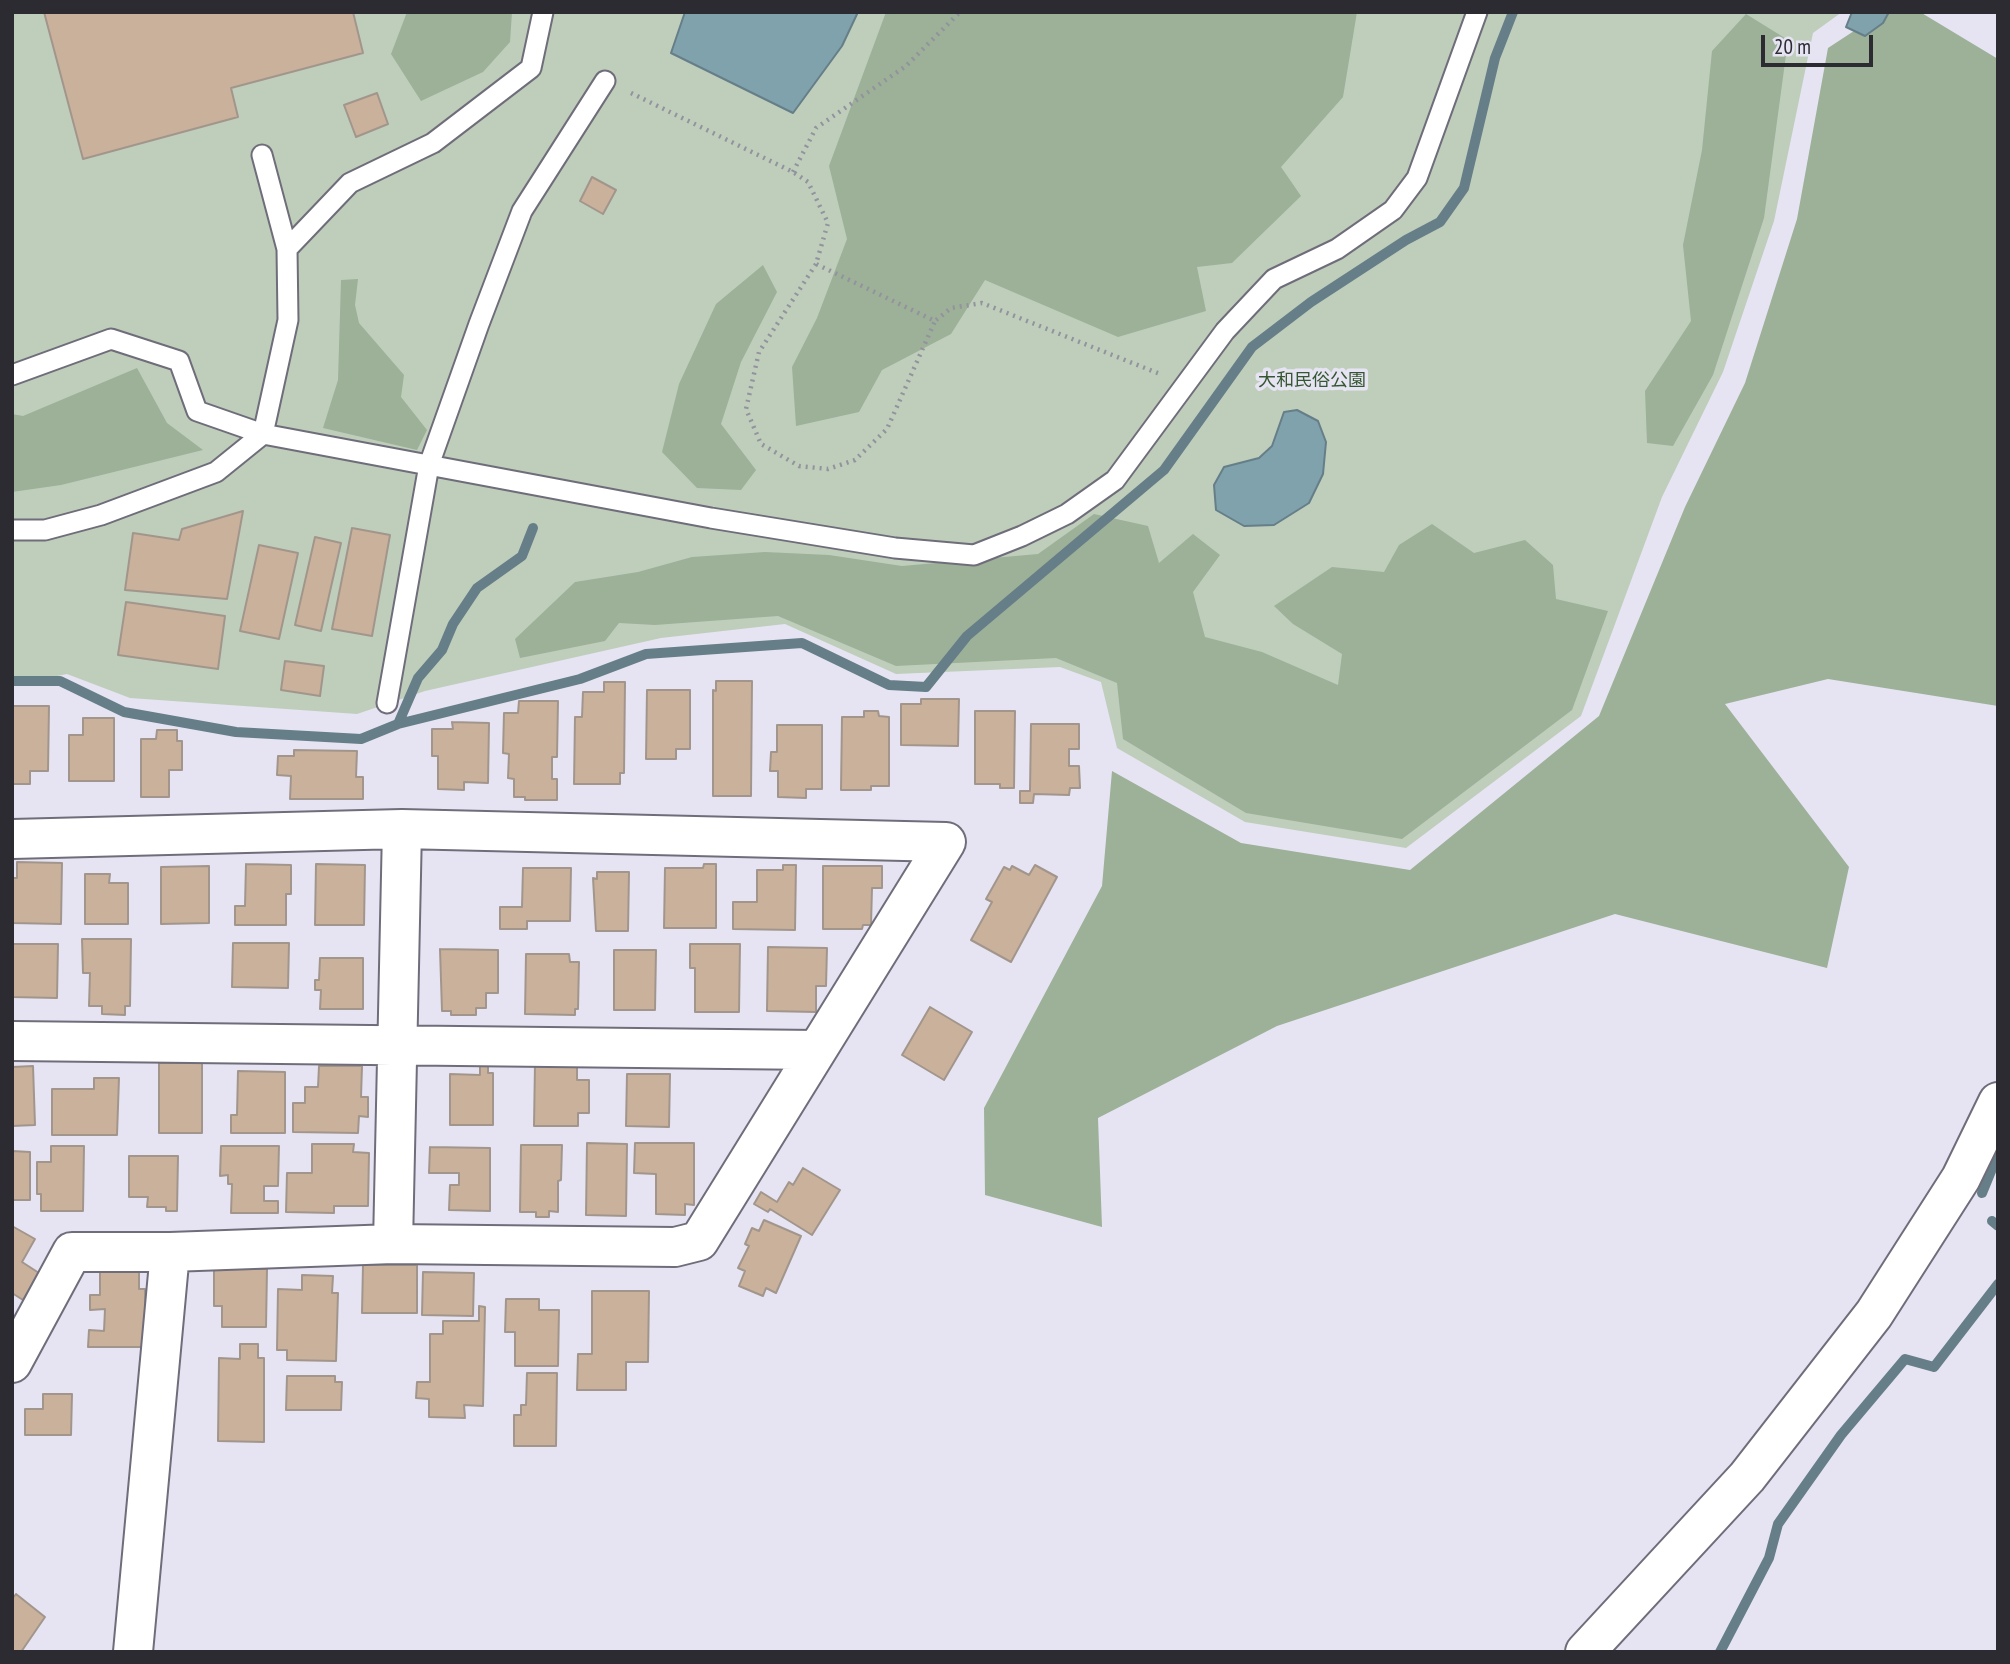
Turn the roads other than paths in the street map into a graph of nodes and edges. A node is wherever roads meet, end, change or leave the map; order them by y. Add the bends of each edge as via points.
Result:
1 (543, 12) edge
2 (1477, 12) edge
3 (605, 81) road end
4 (262, 155) dead end
5 (287, 249) junction
6 (12, 374) edge
7 (264, 435) junction
8 (429, 465) junction
9 (12, 530) edge
10 (387, 703) dead end
11 (402, 829) junction
12 (12, 839) edge
13 (12, 1041) edge
14 (397, 1045) junction
15 (817, 1050) junction
16 (1998, 1102) edge
17 (393, 1244) junction
18 (170, 1252) junction
19 (12, 1363) edge
20 (133, 1652) edge
21 (1585, 1652) edge

1 - 5 lane via 531,68 433,143 350,183
2 - 8 lane via 1417,178 1393,210 1337,249 1274,279 1225,331 1115,480 1067,514 1022,536 974,555 895,548
3 - 8 lane via 522,211
4 - 5 lane
5 - 7 lane via 288,320
6 - 7 lane via 111,339 178,361 197,411
7 - 8 lane
7 - 9 lane via 216,472 102,515 45,530
8 - 10 lane
11 - 12 street
11 - 14 street
11 - 15 street via 946,842
13 - 14 street
14 - 15 street
14 - 17 street
15 - 17 street via 699,1241 675,1247
16 - 21 street via 1961,1178 1874,1314 1747,1478
17 - 18 street
18 - 19 street via 72,1252
18 - 20 street

